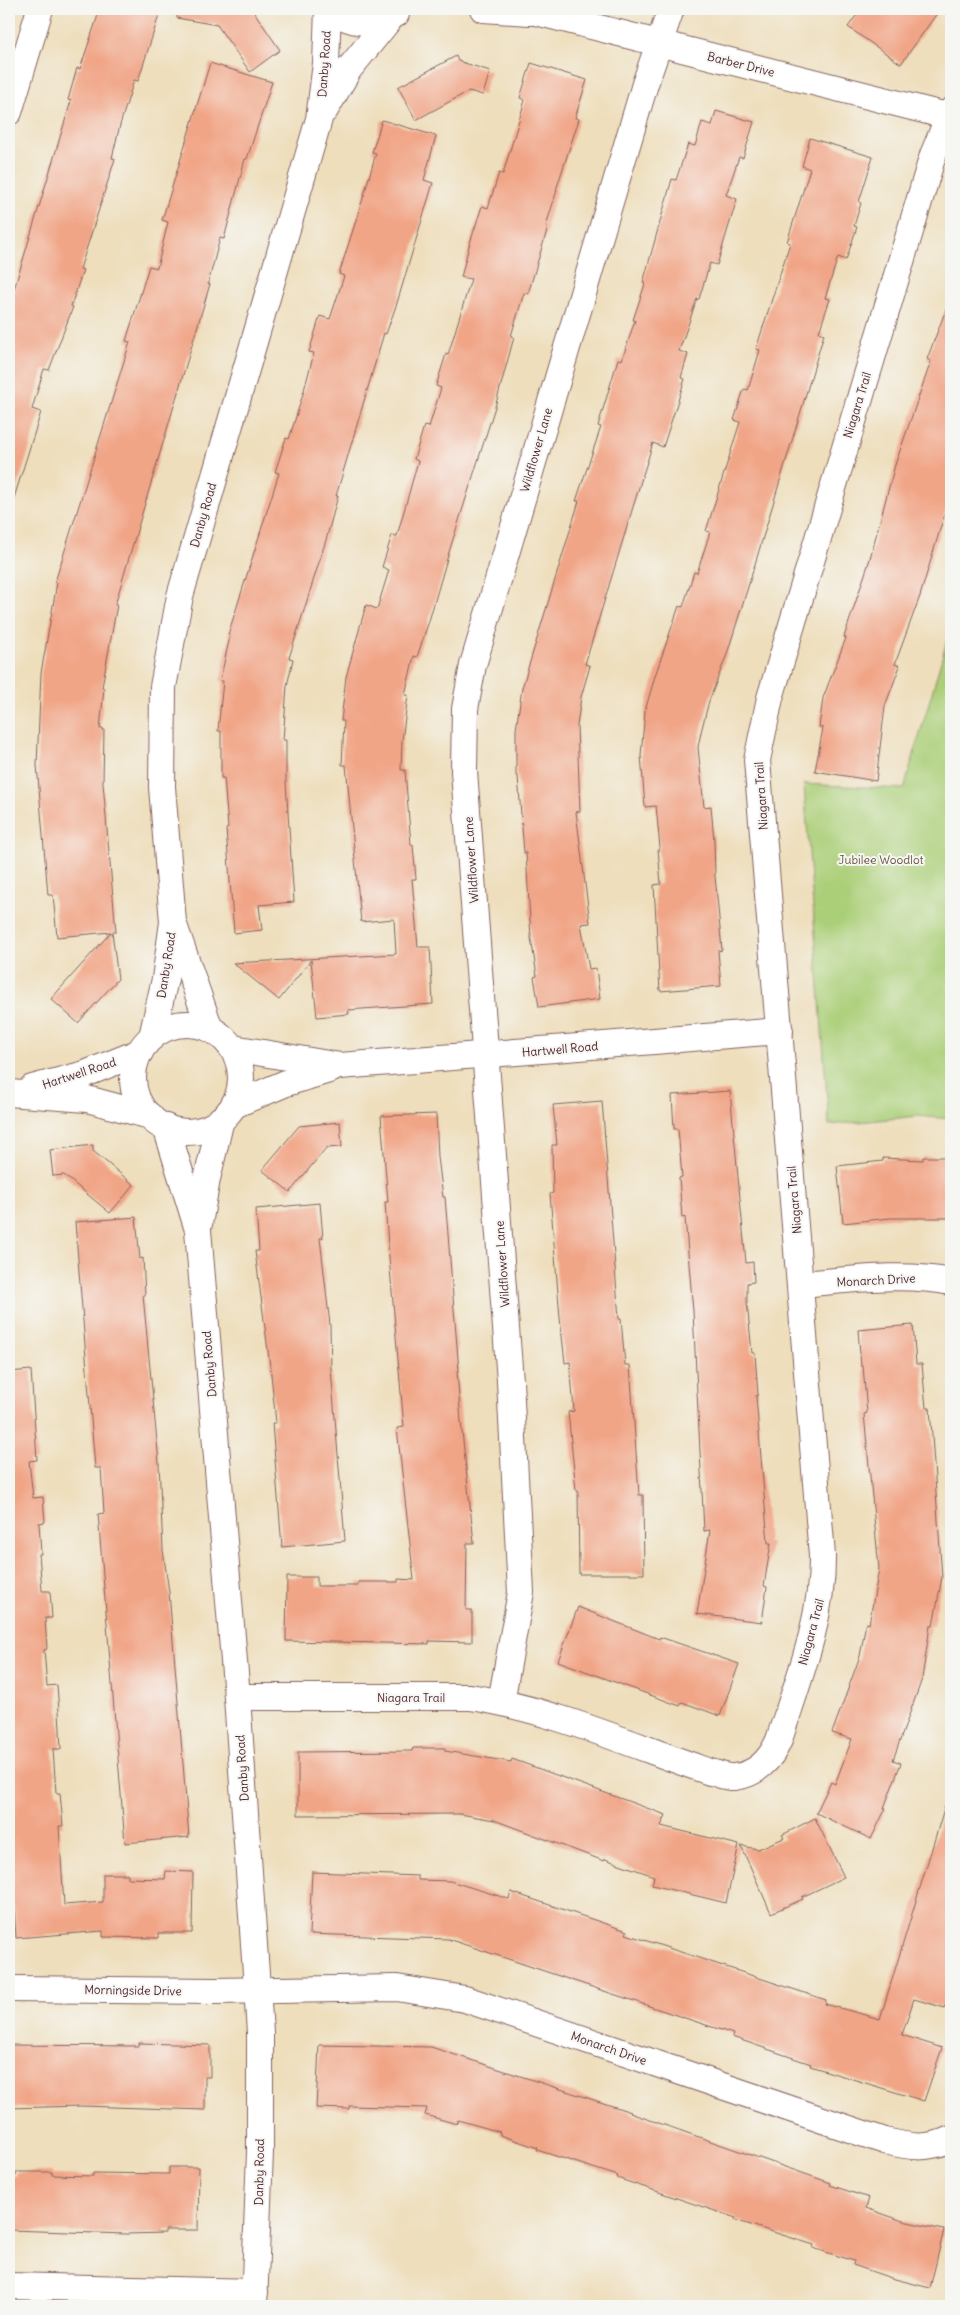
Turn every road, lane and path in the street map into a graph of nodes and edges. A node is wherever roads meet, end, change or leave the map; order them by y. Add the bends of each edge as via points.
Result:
1 (40, 9) edge
2 (329, 9) edge
3 (483, 9) edge
4 (671, 9) edge
5 (527, 10) edge
6 (398, 12) edge
7 (659, 43) junction
8 (9, 112) edge
9 (950, 115) edge
10 (319, 119) junction
11 (173, 922) junction
12 (210, 1029) junction
13 (780, 1031) junction
14 (146, 1044) junction
15 (233, 1048) junction
16 (486, 1055) junction
17 (340, 1066) junction
18 (13, 1093) edge
19 (227, 1112) junction
20 (158, 1121) junction
21 (198, 1230) junction
22 (951, 1282) edge
23 (801, 1284) junction
24 (237, 1697) junction
25 (501, 1702) junction
26 (9, 1989) edge
27 (258, 1990) junction
28 (951, 2139) edge
29 (9, 2286) edge
30 (254, 2299) edge

1 - 8 street
2 - 6 street via 351,20 365,22 379,21
2 - 10 street, Danby Road
3 - 5 street, Barber Drive
4 - 7 street, Wildflower Lane
5 - 7 street, Barber Drive
6 - 10 street, Danby Road via 349,69
7 - 9 street, Barber Drive
7 - 16 street, Wildflower Lane via 468,688 463,739 464,771
9 - 13 street, Niagara Trail via 933,155 778,669 757,760
10 - 11 street, Danby Road via 180,596 164,678 162,787
11 - 12 street, Danby Road
11 - 14 street, Danby Road via 165,979
12 - 14 street via 195,1025 170,1026
12 - 15 street
13 - 16 street, Hartwell Road
13 - 23 street, Niagara Trail
14 - 18 street, Hartwell Road via 85,1074
14 - 20 street via 136,1062 134,1082 138,1100
15 - 17 street, Hartwell Road
15 - 19 street via 241,1077
16 - 17 street, Hartwell Road
16 - 25 street, Wildflower Lane via 510,1381 521,1592
17 - 19 street, Hartwell Road via 286,1083
18 - 20 street, Hartwell Road via 87,1099
19 - 20 street via 204,1129 194,1131 175,1130
19 - 21 street, Danby Road via 207,1179
20 - 21 street, Danby Road
21 - 24 street, Danby Road
22 - 23 street, Monarch Drive via 898,1277
23 - 25 street, Niagara Trail via 822,1591 818,1614 772,1756 757,1770 734,1777 710,1772 533,1710
24 - 25 street, Niagara Trail via 470,1697
24 - 27 street, Danby Road
26 - 27 street, Morningside Drive
27 - 28 street, Monarch Drive via 397,1988 465,1999 884,2141 912,2148
27 - 30 street, Danby Road via 260,2152
29 - 30 street

